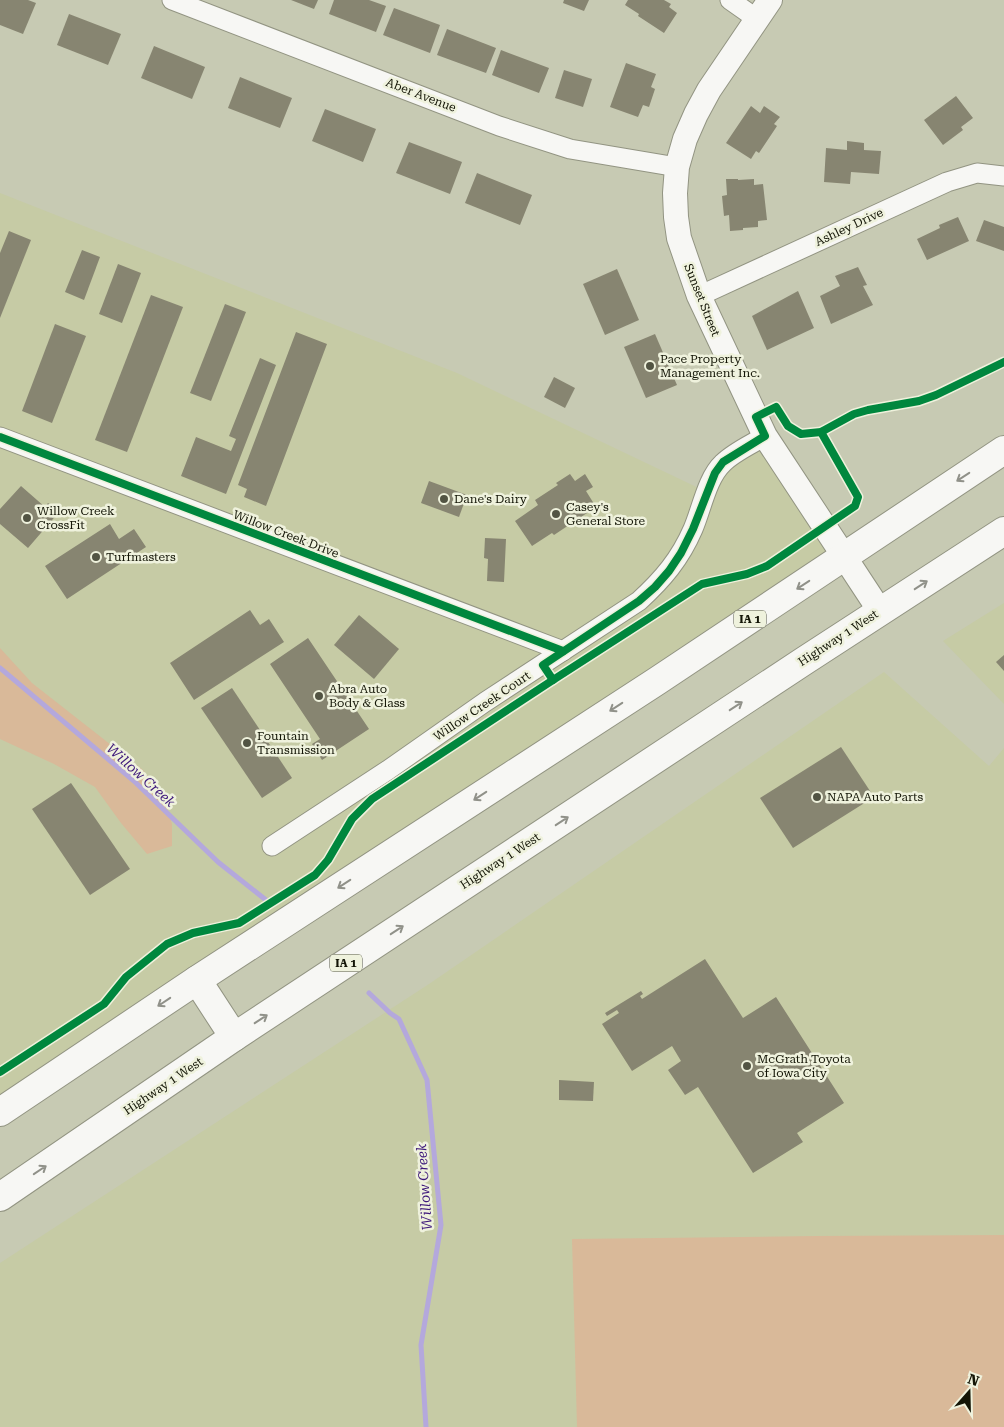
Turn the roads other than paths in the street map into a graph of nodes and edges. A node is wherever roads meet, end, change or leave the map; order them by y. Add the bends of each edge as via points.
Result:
1 (172, 0) edge
2 (730, 0) edge
3 (763, 9) edge
4 (677, 166) junction
5 (1003, 174) edge
6 (699, 296) junction
7 (765, 436) junction
8 (0, 437) edge
9 (1004, 450) edge
10 (1004, 530) edge
11 (844, 558) junction
12 (880, 611) junction
13 (563, 651) junction
14 (272, 846) dead end
15 (197, 980) junction
16 (234, 1037) junction
17 (0, 1112) edge
18 (0, 1197) edge

1 - 4 street, Aber Avenue via 499,126 570,149
2 - 3 street
3 - 4 street, Sunset Street via 709,90 685,139
4 - 6 street, Sunset Street via 675,193 679,238
5 - 6 street, Ashley Drive via 977,173 947,182
6 - 7 street, Sunset Street
7 - 11 street, Sunset Street
7 - 13 street, Willow Creek Court via 723,462 681,553 655,587
8 - 13 street, Willow Creek Drive
9 -> 11 main road, IA 1
12 -> 10 main road, Highway 1 West / IA 1
11 - 12 street, Sunset Street
11 -> 15 main road, IA 1
16 -> 12 main road, Highway 1 West / IA 1
13 - 14 street, Willow Creek Court
15 - 16 main road
15 -> 17 main road, IA 1
18 -> 16 main road, Highway 1 West / IA 1

